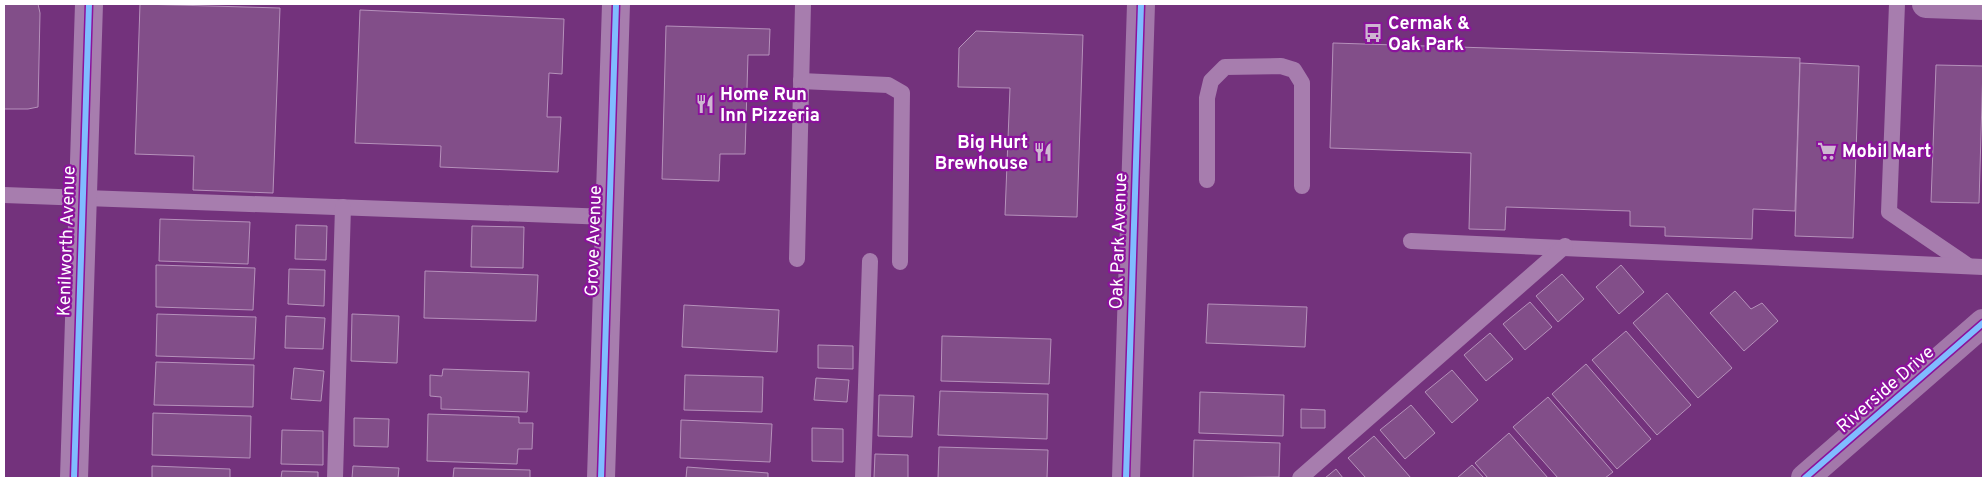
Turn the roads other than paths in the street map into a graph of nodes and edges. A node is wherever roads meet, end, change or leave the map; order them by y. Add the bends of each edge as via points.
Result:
1 (89, 4) edge
2 (616, 4) edge
3 (803, 4) edge
4 (1141, 4) edge
5 (1897, 4) edge
6 (1926, 4) edge
7 (1983, 6) edge
8 (801, 81) junction
9 (1207, 180) dead end
10 (1302, 186) dead end
11 (4, 195) edge
12 (83, 198) junction
13 (343, 208) junction
14 (609, 227) junction
15 (1411, 241) dead end
16 (1565, 246) junction
17 (797, 259) dead end
18 (870, 261) dead end
19 (900, 262) dead end
20 (1975, 266) edge
21 (1983, 323) edge
22 (74, 478) edge
23 (335, 478) edge
24 (601, 478) edge
25 (863, 478) edge
26 (1126, 478) edge
27 (1300, 478) edge
28 (1806, 478) edge

1 - 12 street, Kenilworth Avenue
2 - 14 street, Grove Avenue
3 - 8 lane
4 - 26 street, Oak Park Avenue
5 - 20 lane via 1889,212
6 - 7 street
8 - 17 lane
8 - 19 lane via 888,86 902,93
9 - 10 lane via 1207,98 1211,81 1225,67 1281,66 1294,70 1302,83
11 - 12 lane
12 - 13 lane
12 - 22 street, Kenilworth Avenue
13 - 14 lane
13 - 23 lane
14 - 24 street, Grove Avenue
15 - 16 lane
16 - 20 lane
16 - 27 lane
18 - 25 lane
21 - 28 street, Riverside Drive

